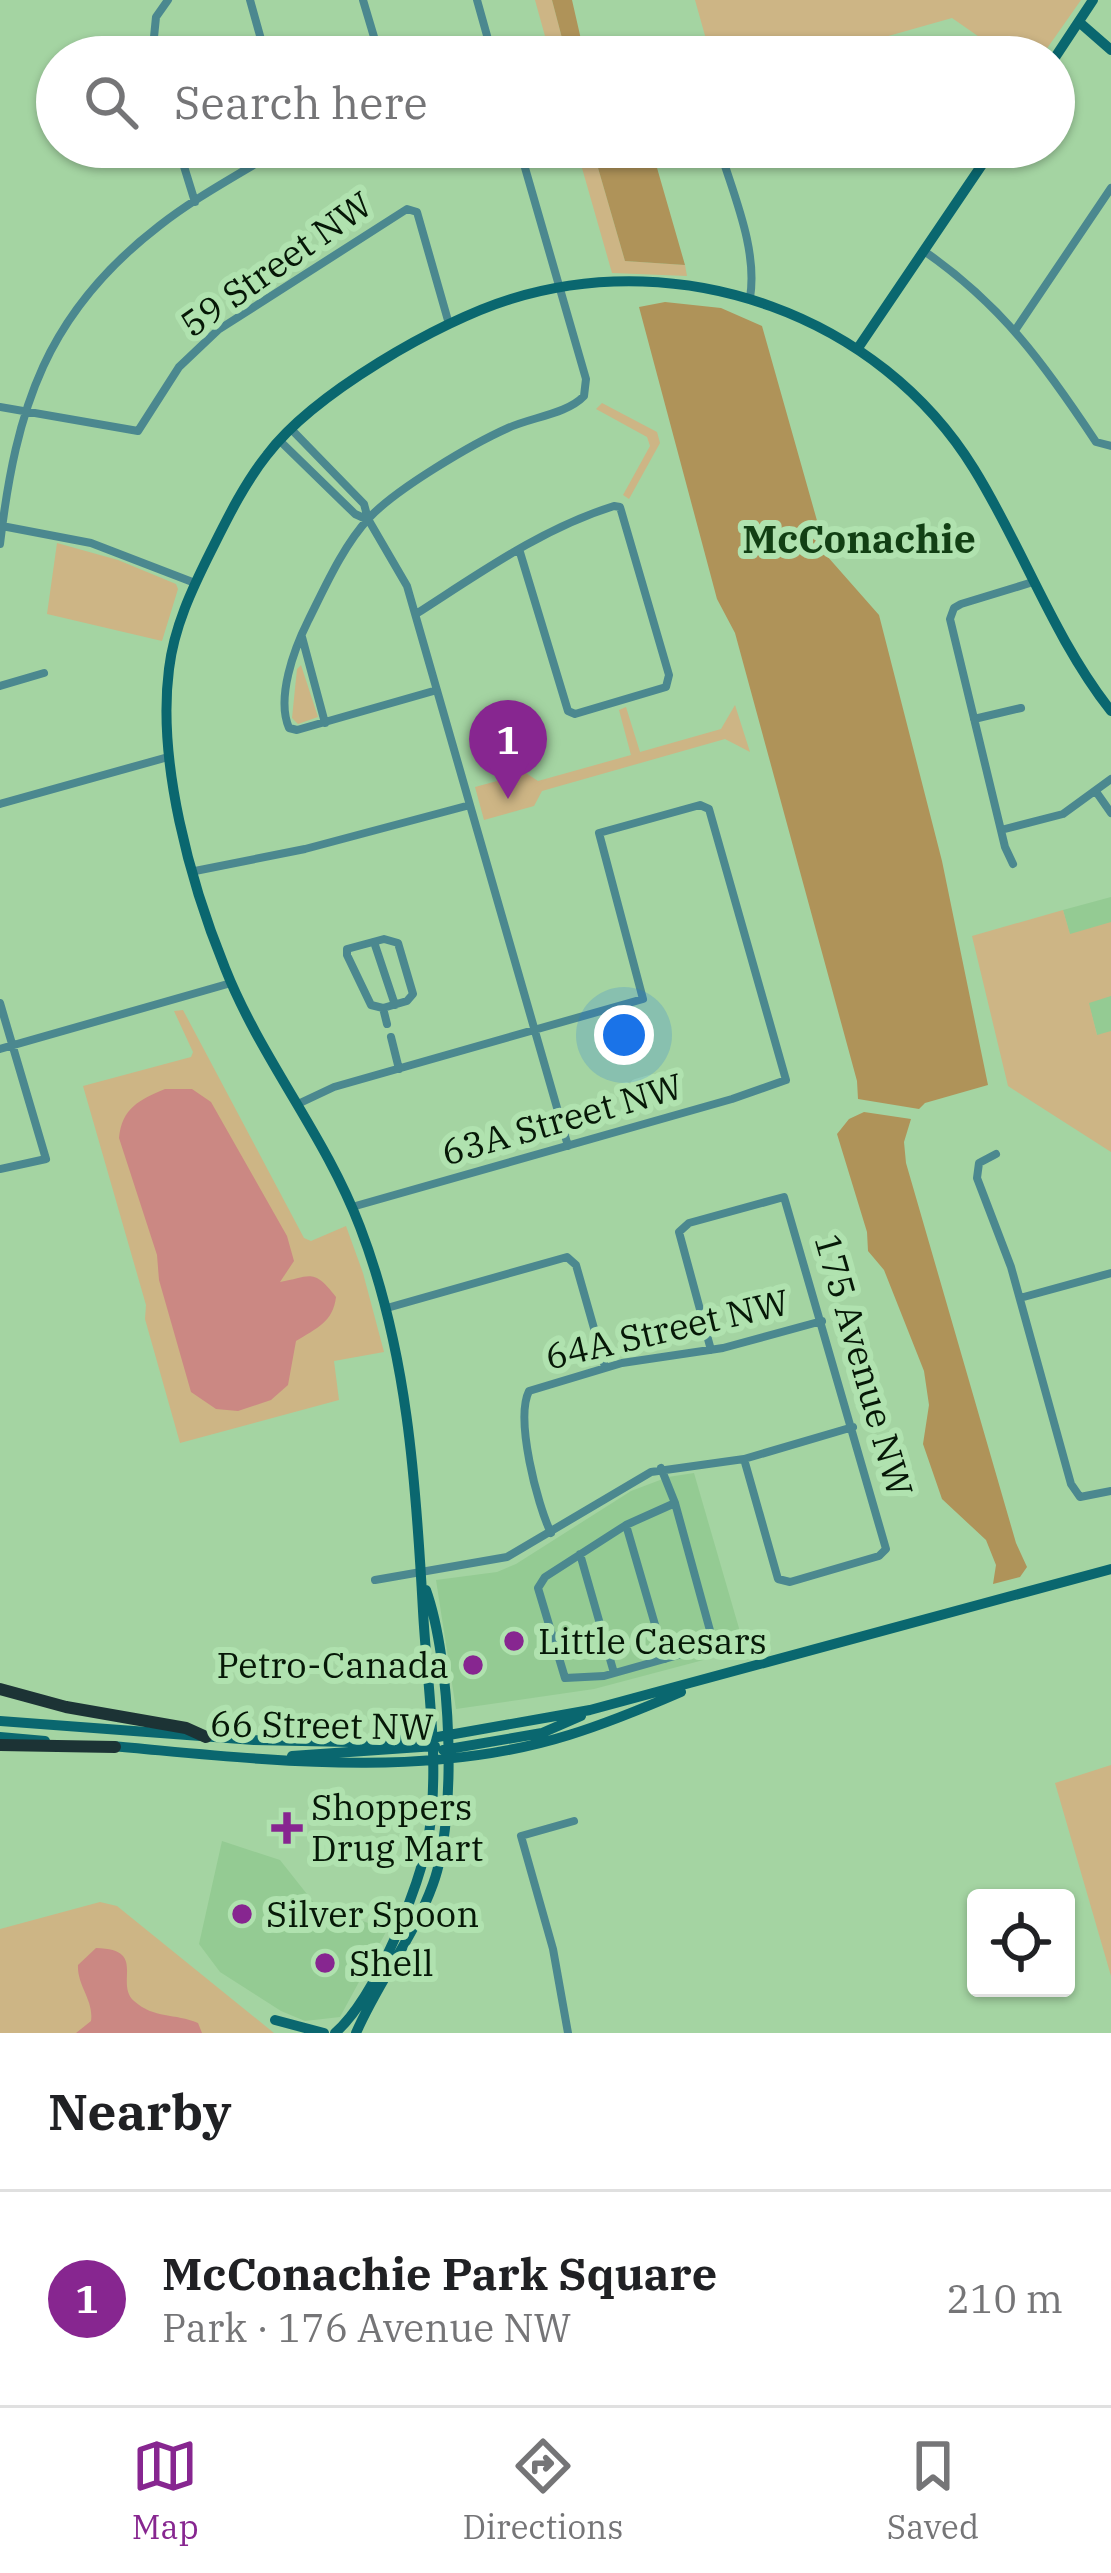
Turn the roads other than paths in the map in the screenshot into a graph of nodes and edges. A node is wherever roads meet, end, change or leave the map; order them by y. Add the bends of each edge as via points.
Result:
1 (168, 0) edge
2 (250, 0) edge
3 (363, 0) edge
4 (477, 0) edge
5 (1093, 0) edge
6 (1079, 22) junction
7 (154, 36) edge
8 (260, 36) edge
9 (374, 36) edge
10 (487, 36) edge
11 (1069, 36) edge
12 (1111, 50) edge
13 (184, 168) edge
14 (249, 168) edge
15 (525, 168) edge
16 (725, 168) edge
17 (980, 168) edge
18 (1111, 188) edge
19 (195, 202) junction
20 (924, 251) junction
21 (558, 286) junction
22 (750, 298) junction
23 (448, 324) junction
24 (1016, 329) junction
25 (858, 348) junction
26 (0, 406) edge
27 (24, 410) junction
28 (291, 429) junction
29 (279, 440) junction
30 (1111, 446) edge
31 (368, 519) junction
32 (1, 526) edge
33 (0, 544) edge
34 (519, 549) junction
35 (1033, 582) junction
36 (195, 584) junction
37 (416, 614) junction
38 (302, 634) junction
39 (44, 673) dead end
40 (0, 686) edge
41 (437, 690) junction
42 (1021, 709) dead end
43 (1111, 712) edge
44 (974, 719) junction
45 (325, 723) junction
46 (168, 757) junction
47 (1111, 779) edge
48 (1096, 793) junction
49 (0, 804) edge
50 (470, 805) junction
51 (1111, 813) edge
52 (1001, 830) junction
53 (1013, 864) dead end
54 (195, 871) junction
55 (374, 942) junction
56 (231, 983) junction
57 (0, 1004) edge
58 (394, 1005) junction
59 (383, 1008) junction
60 (387, 1024) dead end
61 (535, 1030) junction
62 (391, 1037) dead end
63 (12, 1046) junction
64 (0, 1049) edge
65 (399, 1069) junction
66 (300, 1103) junction
67 (568, 1146) junction
68 (997, 1154) dead end
69 (0, 1169) edge
70 (352, 1207) junction
71 (1111, 1273) edge
72 (1020, 1298) junction
73 (387, 1307) junction
74 (822, 1321) junction
75 (711, 1350) junction
76 (605, 1367) junction
77 (853, 1426) junction
78 (744, 1459) junction
79 (661, 1468) junction
80 (1111, 1491) edge
81 (675, 1503) junction
82 (626, 1525) junction
83 (551, 1533) junction
84 (580, 1554) junction
85 (1111, 1570) edge
86 (423, 1578) junction
87 (375, 1580) dead end
88 (665, 1659) junction
89 (614, 1672) junction
90 (703, 1682) junction
91 (0, 1689) edge
92 (0, 1720) edge
93 (206, 1738) junction
94 (0, 1741) edge
95 (115, 1747) joint
96 (431, 1748) junction
97 (446, 1748) junction
98 (574, 1821) dead end
99 (292, 2033) edge
100 (324, 2033) edge
101 (338, 2033) edge
102 (356, 2033) edge
103 (568, 2033) edge

1 - 7 street
2 - 8 street
3 - 9 street
4 - 10 street
5 - 6 street
6 - 11 street
6 - 12 street
13 - 19 street
14 - 19 street
15 - 21 street
16 - 22 street via 753,275
17 - 20 street
18 - 24 street
19 - 27 street via 94,286 61,329
20 - 24 street
20 - 25 street
21 - 22 street via 659,281
21 - 23 street
21 - 31 street via 586,379 581,401 490,437
22 - 25 street
23 - 27 street, 59 Street NW via 417,212 406,209 218,330 179,367 138,431
23 - 28 street
24 - 30 street via 1096,442
25 - 35 street via 962,451
26 - 27 street, 59 Street NW
27 - 32 street
28 - 29 street
28 - 31 street via 364,504
29 - 31 street
29 - 36 street
31 - 37 street via 400,568
31 - 38 street
32 - 33 street
32 - 36 street via 91,543
34 - 34 street via 563,704 575,714 666,687 620,507 570,520
34 - 37 street
35 - 43 street
35 - 44 street via 951,612
36 - 46 street via 169,668
37 - 41 street
38 - 45 street
38 - 45 street via 285,722 298,730
39 - 40 street
41 - 45 street
41 - 50 street
42 - 44 street
44 - 52 street
46 - 49 street
46 - 54 street
47 - 48 street
48 - 51 street
48 - 52 street via 1063,814
50 - 54 street
50 - 61 street
52 - 53 street
54 - 56 street
55 - 58 street
55 - 58 street via 398,943 413,994
55 - 59 street via 347,955 371,1005
56 - 63 street
56 - 66 street
57 - 63 street
58 - 59 street
59 - 60 street
61 - 65 street
61 - 67 street
61 - 67 street, 63A Street NW via 643,999 599,833 704,805 786,1080
62 - 65 street
63 - 64 street
63 - 69 street via 46,1159
65 - 66 street
66 - 70 street
67 - 70 street, 63A Street NW
68 - 72 street via 979,1163 977,1178
70 - 73 street
71 - 72 street
72 - 80 street via 1071,1484 1080,1497
73 - 76 street via 571,1259
73 - 86 street
74 - 75 street, 64A Street NW
74 - 75 street, 175 Avenue NW via 784,1198 680,1232
74 - 77 street, 175 Avenue NW
75 - 76 street, 64A Street NW
76 - 83 street, 64A Street NW via 526,1394 533,1481
77 - 78 street
77 - 78 street, 175 Avenue NW via 886,1549 879,1556 778,1579
78 - 79 street
79 - 81 street
79 - 83 street
81 - 82 street
81 - 88 street via 714,1645
82 - 84 street
82 - 88 street
83 - 86 street via 492,1562
84 - 89 street
84 - 89 street via 538,1588 565,1678
85 - 90 street, 66 Street NW
86 - 87 street
86 - 96 street
86 - 97 street
88 - 89 street
90 - 97 street, 66 Street NW
90 - 97 street, 66 Street NW via 567,1736
91 - 93 highway
92 - 93 street, 66 Street NW
93 - 96 street, 66 Street NW
94 - 95 highway
95 - 96 street, 66 Street NW via 326,1763
96 - 97 street, 66 Street NW
96 - 97 street, 66 Street NW
96 - 101 street via 420,1873 358,2009
97 - 102 street via 444,1838 433,1884
98 - 103 street via 520,1837 554,1949
99 - 100 street via 270,2016

